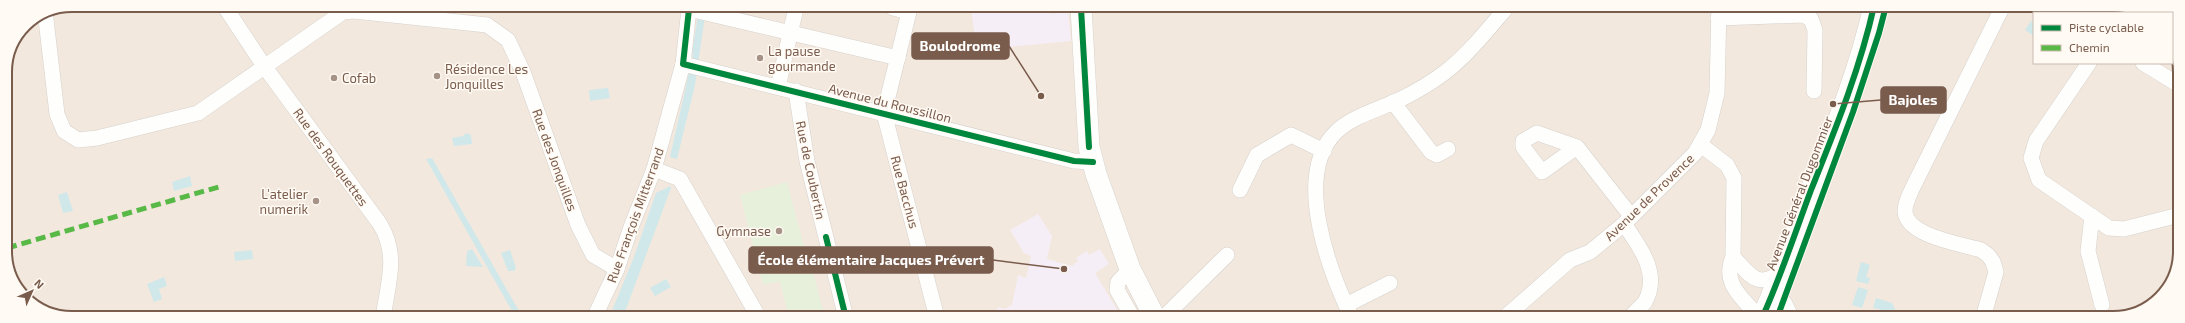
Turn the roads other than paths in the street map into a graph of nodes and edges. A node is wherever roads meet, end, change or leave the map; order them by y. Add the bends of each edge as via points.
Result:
1 (228, 12) edge
2 (343, 12) edge
3 (364, 12) edge
4 (689, 12) edge
5 (702, 12) edge
6 (795, 12) edge
7 (909, 12) edge
8 (1081, 12) edge
9 (1503, 12) edge
10 (1719, 12) edge
11 (1873, 12) edge
12 (1884, 12) edge
13 (2000, 12) edge
14 (46, 19) edge
15 (791, 33) junction
16 (898, 58) junction
17 (683, 64) junction
18 (2088, 64) edge
19 (2145, 64) edge
20 (264, 66) junction
21 (2173, 80) edge
22 (778, 87) junction
23 (796, 91) junction
24 (1814, 91) dead end
25 (1393, 102) junction
26 (884, 113) junction
27 (1701, 145) junction
28 (1577, 147) dead end
29 (1448, 150) dead end
30 (1324, 151) junction
31 (1091, 155) junction
32 (654, 169) junction
33 (1240, 190) dead end
34 (2092, 216) junction
35 (2173, 217) edge
36 (1628, 220) junction
37 (1227, 255) dead end
38 (1733, 257) junction
39 (617, 269) junction
40 (1130, 269) junction
41 (1782, 272) junction
42 (1390, 283) dead end
43 (2102, 305) dead end
44 (384, 311) edge
45 (597, 311) edge
46 (755, 311) edge
47 (844, 311) edge
48 (935, 311) edge
49 (1129, 311) edge
50 (1151, 311) edge
51 (1170, 311) edge
52 (1349, 311) edge
53 (1512, 311) edge
54 (1636, 311) edge
55 (1754, 311) edge
56 (1764, 311) edge
57 (1785, 311) edge
58 (1985, 311) edge

1 - 20 street, Rue des Rouquettes
2 - 20 street, Rue des Jonquilles
3 - 39 street, Rue des Jonquilles via 487,25 508,40 523,72 578,225 593,255
4 - 17 street, Rue François Mitterrand
5 - 15 street
6 - 15 street
7 - 16 street
8 - 31 main road
9 - 25 street via 1445,72
10 - 24 street via 1803,15 1811,19 1815,30
10 - 27 street, Avenue de Provence via 1717,94 1708,130
11 - 41 main road, Avenue Général Dugommier via 1843,108
12 - 57 main road, Avenue Général Dugommier
13 - 58 street via 1913,187 1905,210 1906,218 1923,233 1981,250 1988,255 1996,272
14 - 20 street, Rue des Jonquilles via 57,114 64,131 78,140 97,138 198,112
15 - 16 street
15 - 22 street
16 - 26 street
17 - 22 street, Avenue du Roussillon
17 - 32 street, Rue François Mitterrand
18 - 34 street via 2036,141 2031,158 2039,180
19 - 21 street
20 - 44 street, Rue des Rouquettes via 388,238 392,254
22 - 23 street, Avenue du Roussillon
23 - 26 street, Avenue du Roussillon
23 - 47 street, Rue de Coubertin via 807,161
25 - 29 street via 1430,152 1437,155
25 - 30 street via 1343,128 1327,144
26 - 31 street, Avenue du Roussillon via 1074,161
26 - 48 street, Rue Bacchus
27 - 36 street, Avenue de Provence
27 - 38 street via 1727,166 1734,178
28 - 36 street
30 - 33 street via 1291,135 1257,155
30 - 52 street via 1317,170 1316,200 1320,230 1337,286
31 - 40 main road
32 - 39 street, Rue François Mitterrand
32 - 46 street via 680,180
34 - 35 street via 2109,228 2124,229
34 - 43 street via 2088,251
36 - 53 street, Avenue de Provence via 1590,252 1570,260
36 - 54 street via 1646,258 1650,273 1645,301
37 - 51 street
38 - 41 street via 1747,274 1760,280 1770,280
38 - 55 street via 1729,265 1730,278 1736,292
39 - 45 street, Rue François Mitterrand
40 - 49 street via 1118,282 1116,290
40 - 50 main road
41 - 56 main road, Avenue Général Dugommier
42 - 52 street

